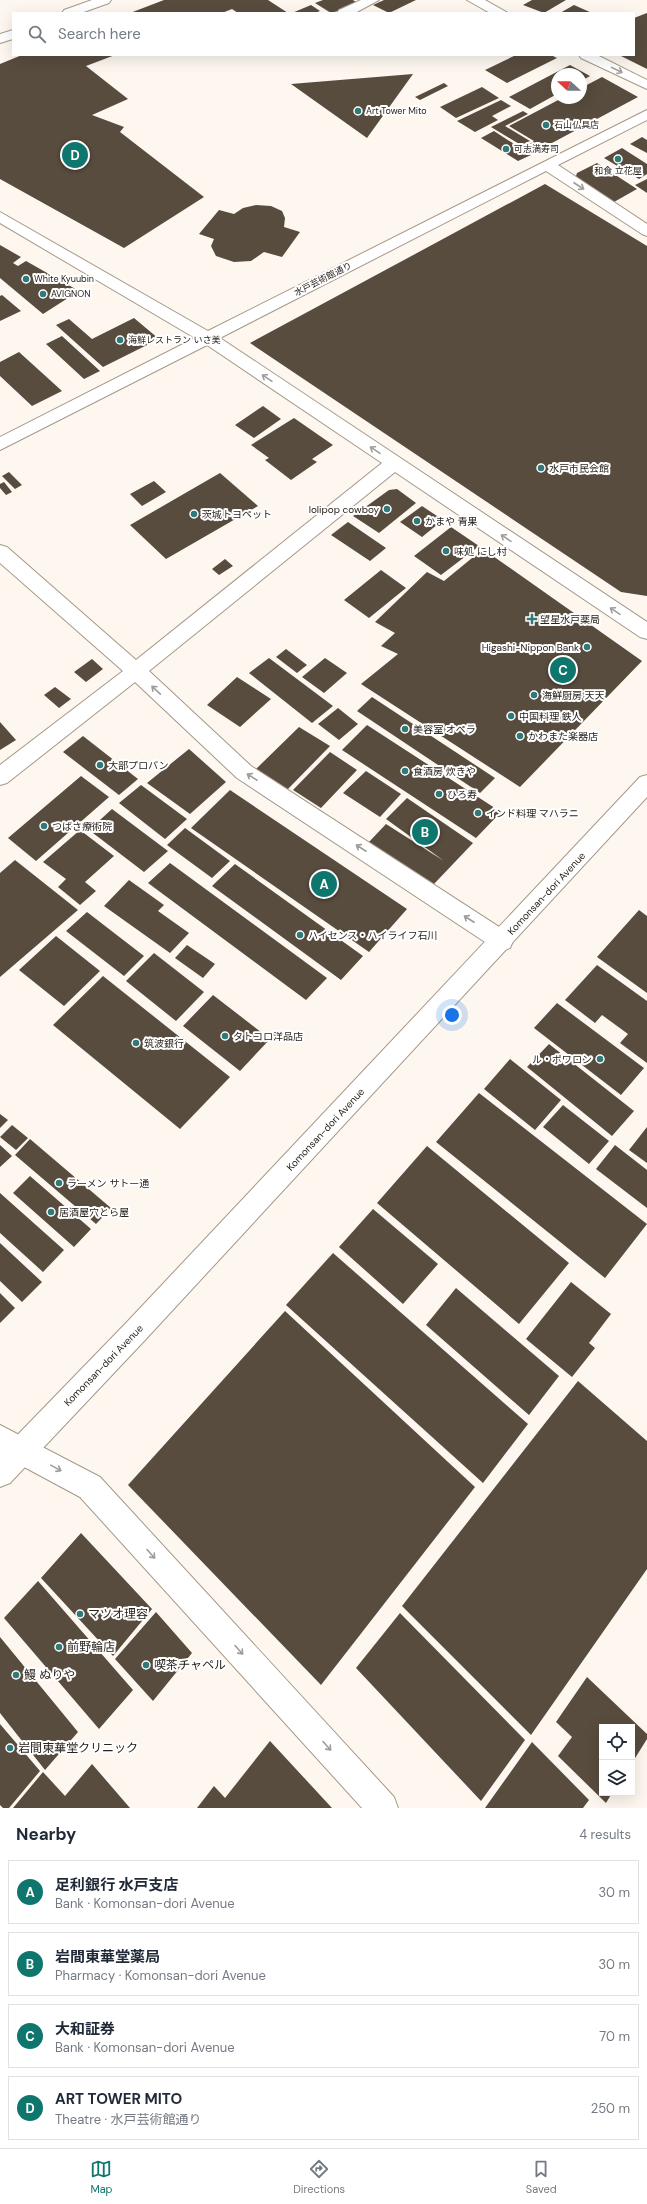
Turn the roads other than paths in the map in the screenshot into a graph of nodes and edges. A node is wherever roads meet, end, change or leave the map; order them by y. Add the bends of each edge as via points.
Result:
1 (104, 0) edge
2 (372, 0) edge
3 (474, 0) edge
4 (72, 12) edge
5 (346, 12) edge
6 (499, 12) edge
7 (12, 34) edge
8 (0, 39) edge
9 (588, 56) edge
10 (647, 85) edge
11 (647, 114) edge
12 (547, 165) junction
13 (0, 217) edge
14 (647, 231) edge
15 (208, 338) junction
16 (0, 444) edge
17 (394, 463) junction
18 (0, 552) edge
19 (647, 632) edge
20 (136, 671) junction
21 (0, 777) edge
22 (647, 783) edge
23 (502, 941) junction
24 (11, 1444) edge
25 (0, 1473) edge
26 (384, 1808) edge

1 - 4 main road
2 - 5 main road
3 - 6 main road
7 - 8 main road
9 -> 10 main road
11 - 12 main road, 水戸芸術館通り
12 -> 14 main road
12 - 15 main road, 水戸芸術館通り
13 - 15 main road
15 - 16 main road, 水戸芸術館通り
17 -> 15 main road
19 -> 17 main road
17 - 20 main road
18 - 20 main road
20 - 21 main road
23 -> 20 main road via 244,772
22 - 23 main road, Komonsan-dori Avenue
23 - 24 main road, Komonsan-dori Avenue via 107,1362
24 - 25 main road, Komonsan-dori Avenue
24 -> 26 main road via 90,1487

